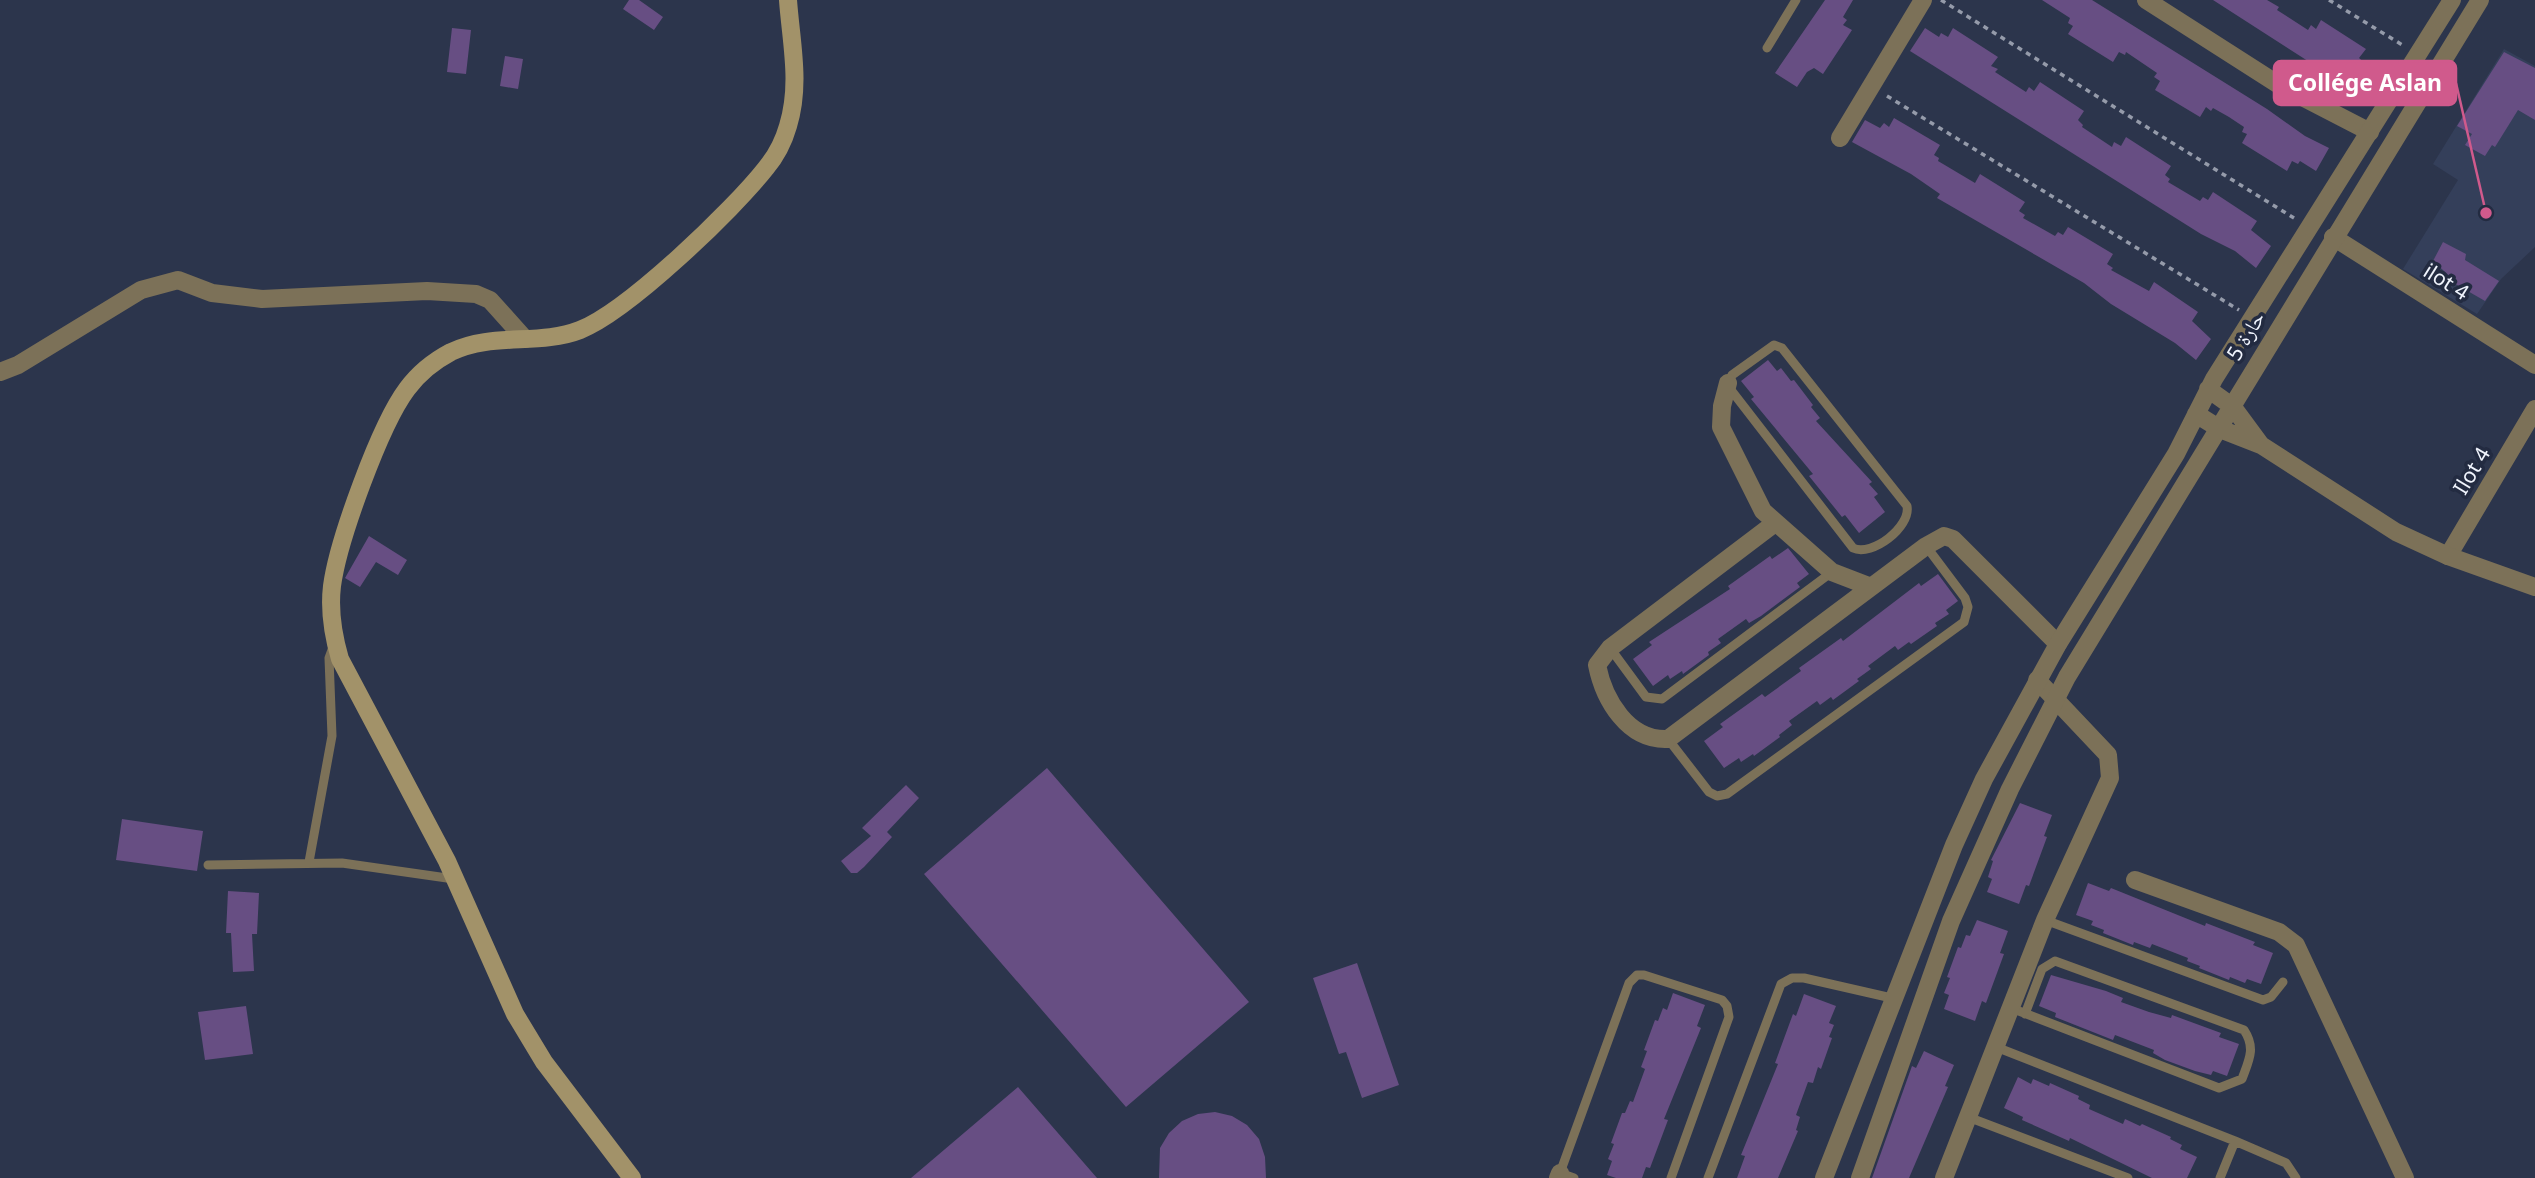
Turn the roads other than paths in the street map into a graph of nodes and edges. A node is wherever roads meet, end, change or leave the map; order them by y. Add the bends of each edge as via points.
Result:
1 (788, 0) edge
2 (1796, 0) edge
3 (1923, 0) edge
4 (2146, 0) edge
5 (2452, 0) edge
6 (2480, 0) edge
7 (1767, 48) dead end
8 (2370, 132) junction
9 (1840, 138) dead end
10 (2333, 237) junction
11 (525, 339) junction
12 (2535, 365) edge
13 (0, 372) edge
14 (1728, 383) junction
15 (2208, 389) junction
16 (2233, 407) junction
17 (2535, 409) edge
18 (2196, 414) junction
19 (2220, 429) junction
20 (2261, 445) junction
21 (1775, 523) junction
22 (1926, 546) junction
23 (2448, 556) junction
24 (1832, 572) junction
25 (1871, 587) junction
26 (2535, 587) edge
27 (335, 641) junction
28 (2057, 644) junction
29 (1610, 648) junction
30 (2037, 680) junction
31 (2056, 698) junction
32 (1668, 739) junction
33 (309, 862) junction
34 (208, 864) dead end
35 (454, 879) junction
36 (2136, 880) dead end
37 (2045, 920) junction
38 (2283, 982) dead end
39 (1896, 999) junction
40 (2018, 1011) junction
41 (1996, 1047) junction
42 (1968, 1117) junction
43 (2235, 1141) junction
44 (1564, 1176) edge
45 (632, 1178) edge
46 (1671, 1178) edge
47 (1709, 1178) edge
48 (1824, 1178) edge
49 (1860, 1178) edge
50 (1944, 1178) edge
51 (2128, 1178) edge
52 (2220, 1178) edge
53 (2296, 1178) edge
54 (2405, 1178) edge

1 - 11 main road via 793,108 768,166 696,240 611,313 578,331
2 - 7 lane
3 - 9 street
4 - 8 street via 2279,86
5 - 8 street, حارة 5
6 - 10 street, حارة 5
8 - 15 street, حارة 5
10 - 12 street, ilot 4
10 - 16 street, حارة 5
11 - 13 street via 490,300 477,294 427,291 262,299 212,293 178,280 141,290
11 - 27 main road via 488,341 451,352 419,375 401,398 359,492 336,567 331,604
14 - 14 lane via 1853,548 1870,550 1905,524 1907,506 1782,348 1766,349
14 - 21 street via 1721,428 1754,497
15 - 16 street
15 - 18 street, حارة 5
16 - 19 street, حارة 5
16 - 20 street
17 - 23 street, Ilot 4
18 - 19 street
18 - 28 street, حارة 5 via 2176,454
19 - 20 street
19 - 31 street, حارة 5
20 - 23 street via 2368,517
21 - 24 street
21 - 29 street
22 - 25 street
22 - 28 street via 1944,536 1952,539
22 - 32 lane via 1965,598 1964,622 1727,794 1709,792
23 - 26 street
24 - 25 street
24 - 29 lane via 1662,699 1646,697
25 - 32 street
27 - 33 lane via 329,657 332,736
27 - 35 main road via 340,659
28 - 30 street, حارة 5
29 - 32 street via 1597,665 1601,686 1617,713 1638,733
30 - 31 street
30 - 39 street, حارة 5 via 1954,845
31 - 37 street via 2108,755 2112,768
31 - 49 street, حارة 5 via 1979,853 1951,921
33 - 34 lane
33 - 35 lane
35 - 45 main road via 515,1014 544,1062
36 - 54 street via 2279,932 2296,945
37 - 38 lane via 2263,1000
37 - 40 street
39 - 47 lane via 1804,978 1780,984
39 - 48 street, حارة 5
40 - 40 lane via 2219,1088 2242,1079 2252,1052 2244,1030 2055,961 2042,969
40 - 41 street
41 - 42 street
41 - 43 lane
42 - 50 street
42 - 51 lane
43 - 52 lane
43 - 53 lane via 2286,1163
44 - 46 lane via 1629,983 1644,975 1722,1000 1729,1017

